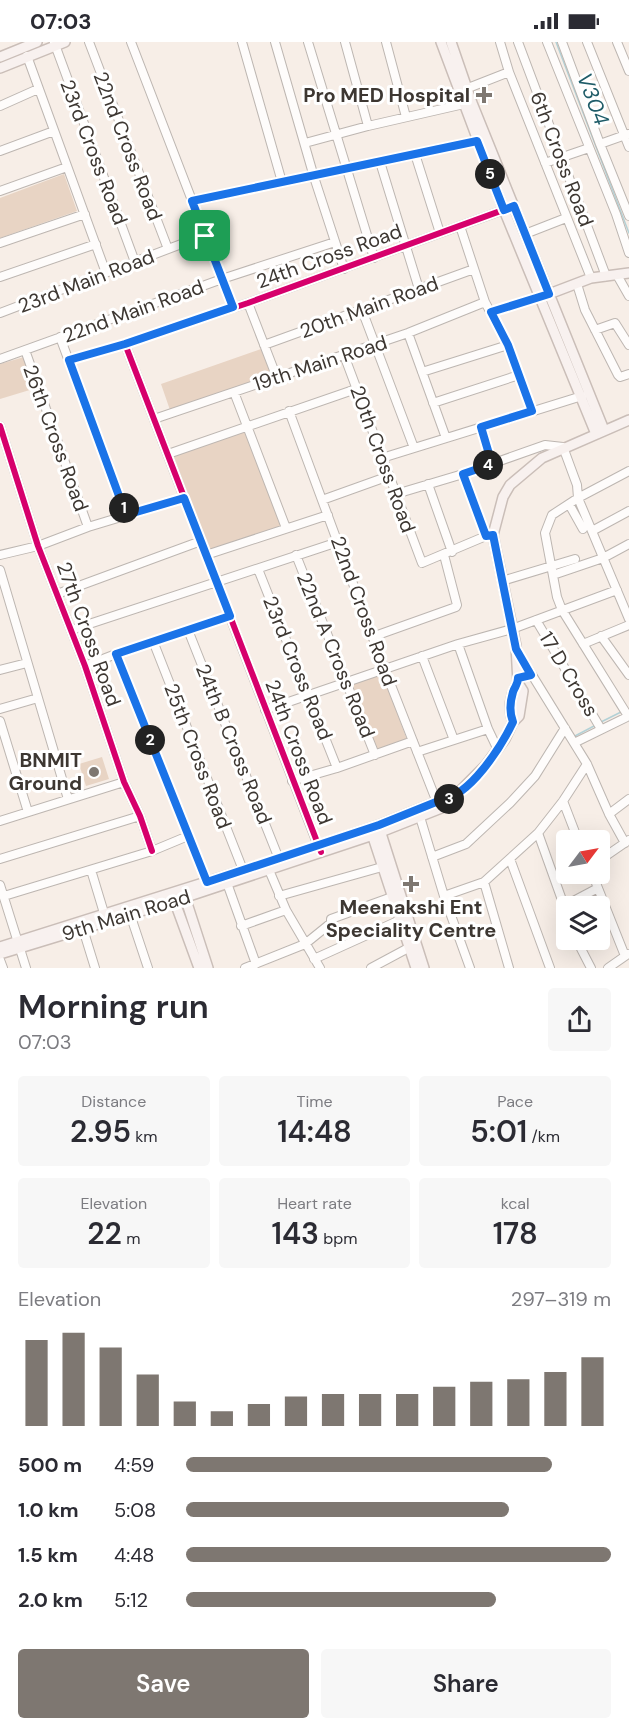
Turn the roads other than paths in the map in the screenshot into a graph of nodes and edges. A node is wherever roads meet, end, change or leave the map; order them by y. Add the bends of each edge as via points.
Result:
1 (37, 42) edge
2 (88, 42) edge
3 (131, 42) edge
4 (242, 42) edge
5 (275, 42) edge
6 (308, 42) edge
7 (345, 42) edge
8 (386, 42) edge
9 (441, 42) edge
10 (452, 42) edge
11 (500, 42) edge
12 (519, 42) edge
13 (548, 42) edge
14 (562, 42) edge
15 (587, 42) edge
16 (617, 42) edge
17 (58, 43) edge
18 (24, 48) edge
19 (0, 57) edge
20 (0, 68) edge
21 (629, 69) edge
22 (509, 72) junction
23 (38, 89) junction
24 (463, 90) junction
25 (464, 104) junction
26 (0, 106) edge
27 (406, 117) junction
28 (368, 126) junction
29 (54, 131) junction
30 (627, 134) edge
31 (335, 135) junction
32 (477, 141) junction
33 (305, 143) junction
34 (600, 144) junction
35 (629, 147) edge
36 (589, 148) junction
37 (0, 151) edge
38 (415, 154) junction
39 (562, 157) junction
40 (380, 162) junction
41 (545, 163) junction
42 (67, 167) junction
43 (347, 168) junction
44 (314, 177) junction
45 (282, 182) junction
46 (0, 191) edge
47 (192, 201) junction
48 (509, 208) junction
49 (85, 214) junction
50 (629, 216) edge
51 (567, 218) junction
52 (460, 226) junction
53 (440, 233) junction
54 (525, 234) junction
55 (205, 236) junction
56 (336, 242) junction
57 (0, 243) edge
58 (96, 244) junction
59 (405, 246) junction
60 (168, 249) junction
61 (629, 253) edge
62 (374, 258) junction
63 (135, 262) junction
64 (474, 268) junction
65 (344, 269) junction
66 (106, 273) junction
67 (629, 273) edge
68 (617, 275) junction
69 (606, 276) junction
70 (0, 277) edge
71 (591, 278) junction
72 (222, 279) junction
73 (578, 284) junction
74 (419, 289) junction
75 (544, 295) junction
76 (629, 296) edge
77 (485, 302) junction
78 (248, 303) junction
79 (233, 307) junction
80 (362, 310) junction
81 (491, 312) junction
82 (0, 313) edge
83 (595, 330) junction
84 (408, 333) junction
85 (60, 337) junction
86 (125, 344) junction
87 (264, 345) junction
88 (375, 345) junction
89 (508, 345) junction
90 (629, 345) edge
91 (25, 350) junction
92 (344, 355) junction
93 (0, 359) edge
94 (69, 360) junction
95 (422, 372) junction
96 (629, 374) edge
97 (519, 375) junction
98 (276, 378) junction
99 (356, 389) junction
100 (234, 392) junction
101 (582, 396) junction
102 (434, 403) junction
103 (289, 411) junction
104 (532, 411) junction
105 (154, 419) junction
106 (629, 420) edge
107 (0, 426) edge
108 (248, 427) junction
109 (481, 427) junction
110 (605, 430) junction
111 (446, 438) junction
112 (563, 447) junction
113 (414, 448) junction
114 (168, 454) junction
115 (382, 458) junction
116 (492, 464) junction
117 (629, 471) edge
118 (463, 474) junction
119 (389, 476) junction
120 (428, 484) junction
121 (396, 494) junction
122 (184, 498) junction
123 (578, 498) junction
124 (322, 500) junction
125 (569, 504) junction
126 (629, 511) edge
127 (126, 515) junction
128 (328, 515) junction
129 (88, 527) junction
130 (286, 528) junction
131 (583, 529) dead end
132 (592, 531) junction
133 (489, 536) junction
134 (201, 541) junction
135 (338, 542) junction
136 (38, 546) junction
137 (628, 546) edge
138 (448, 554) junction
139 (0, 555) edge
140 (206, 555) junction
141 (296, 555) junction
142 (603, 558) junction
143 (575, 559) dead end
144 (258, 569) junction
145 (0, 570) edge
146 (552, 571) junction
147 (502, 581) junction
148 (217, 582) junction
149 (617, 590) junction
150 (57, 594) junction
151 (562, 610) junction
152 (230, 616) junction
153 (629, 619) edge
154 (536, 620) junction
155 (629, 625) edge
156 (512, 629) junction
157 (71, 630) junction
158 (188, 630) junction
159 (602, 636) junction
160 (372, 637) junction
161 (153, 641) junction
162 (458, 644) junction
163 (584, 644) junction
164 (516, 649) junction
165 (116, 654) junction
166 (422, 656) junction
167 (27, 663) junction
168 (85, 666) junction
169 (0, 670) edge
170 (385, 670) junction
171 (531, 675) junction
172 (629, 675) edge
173 (518, 681) junction
174 (346, 682) junction
175 (309, 696) junction
176 (38, 699) junction
177 (0, 709) edge
178 (265, 710) junction
179 (627, 713) edge
180 (0, 721) edge
181 (565, 728) junction
182 (488, 729) junction
183 (601, 729) junction
184 (454, 740) junction
185 (413, 741) junction
186 (574, 743) junction
187 (498, 750) junction
188 (417, 752) junction
189 (375, 755) junction
190 (587, 764) junction
191 (337, 768) junction
192 (292, 781) junction
193 (124, 782) junction
194 (68, 799) junction
195 (629, 800) edge
196 (563, 801) junction
197 (438, 806) junction
198 (28, 812) junction
199 (609, 814) junction
200 (140, 816) junction
201 (420, 817) junction
202 (0, 821) edge
203 (376, 830) junction
204 (574, 830) edge
205 (538, 833) junction
206 (188, 836) junction
207 (627, 842) edge
208 (319, 849) junction
209 (152, 851) junction
210 (610, 853) edge
211 (432, 857) junction
212 (0, 859) edge
213 (279, 859) junction
214 (510, 859) junction
215 (382, 867) junction
216 (91, 870) junction
217 (243, 870) junction
218 (269, 870) junction
219 (484, 882) junction
220 (227, 884) junction
221 (596, 884) edge
222 (0, 885) edge
223 (208, 885) junction
224 (598, 888) junction
225 (184, 893) junction
226 (4, 896) junction
227 (444, 896) junction
228 (560, 896) edge
229 (583, 896) edge
230 (172, 897) junction
231 (279, 897) junction
232 (392, 897) junction
233 (286, 910) junction
234 (104, 913) junction
235 (130, 914) junction
236 (400, 920) junction
237 (241, 926) junction
238 (83, 929) junction
239 (19, 944) junction
240 (305, 944) junction
241 (0, 946) edge
242 (413, 946) junction
243 (582, 950) edge
244 (0, 954) edge
245 (627, 955) edge
246 (315, 959) junction
247 (0, 960) edge
248 (256, 964) junction
249 (3, 968) edge
250 (26, 968) edge
251 (95, 968) edge
252 (148, 968) edge
253 (199, 968) edge
254 (208, 968) edge
255 (245, 968) edge
256 (320, 968) edge
257 (371, 968) edge
258 (416, 968) edge
259 (424, 968) edge
260 (470, 968) edge
261 (509, 968) edge
262 (550, 968) edge
263 (591, 968) edge
264 (608, 968) edge

1 - 18 main road
2 - 60 street, 22nd Cross Road
3 - 47 street
4 - 45 street
5 - 33 street
6 - 31 street
7 - 28 street
8 - 27 street
9 - 24 main road
10 - 24 main road
11 - 22 street
12 - 39 street, 6th Cross Road
13 - 36 street
14 - 34 street
15 - 30 street
16 - 21 street
17 - 18 main road
17 - 63 street, 23rd Cross Road
18 - 19 main road
18 - 20 main road
18 - 23 street
22 - 24 street
22 - 41 street
23 - 26 street
23 - 29 street
24 - 25 main road
24 - 48 main road
25 - 27 street
25 - 32 main road
27 - 28 street
28 - 31 street
29 - 37 street
29 - 42 street
30 - 34 street
30 - 35 street
31 - 33 street
31 - 43 street
32 - 38 street
32 - 48 main road
33 - 44 street
34 - 50 street
36 - 39 street
36 - 61 street
38 - 40 street
38 - 53 street
39 - 41 street
39 - 69 street, 6th Cross Road
40 - 43 street
40 - 59 street
41 - 51 street
42 - 46 street
42 - 49 street
43 - 44 street
43 - 62 street
44 - 45 street
44 - 56 street
45 - 47 street
47 - 55 street
48 - 52 street, 24th Cross Road
48 - 54 main road
48 - 75 main road
49 - 57 street
49 - 58 street
51 - 54 street
51 - 71 street
52 - 53 street, 24th Cross Road
52 - 64 street
53 - 59 street, 24th Cross Road
54 - 75 main road
55 - 60 street, 23rd Main Road
55 - 72 street
56 - 65 street
56 - 72 street, 22nd Main Road
58 - 66 street
58 - 70 street
59 - 62 street, 24th Cross Road
59 - 74 street
60 - 63 street, 23rd Main Road
62 - 65 street, 24th Cross Road
63 - 66 street, 23rd Main Road
64 - 74 street, 20th Main Road
64 - 77 street
65 - 78 street, 24th Cross Road
66 - 82 street, 23rd Main Road
67 - 68 main road
68 - 69 main road
68 - 76 street
69 - 71 main road
71 - 73 main road
72 - 79 street
72 - 85 street, 22nd Main Road
73 - 75 main road
73 - 83 street
74 - 80 street, 20th Main Road
75 - 81 street
75 - 101 main road
75 - 110 main road
77 - 81 street
77 - 84 street, 19th Main Road
78 - 79 street, 24th Cross Road
78 - 87 street
79 - 86 street, 24th Cross Road
80 - 87 street, 20th Main Road
80 - 88 street
81 - 89 street
83 - 90 street via 615,322
83 - 96 street via 618,375
84 - 88 street, 19th Main Road
84 - 95 street
85 - 91 street, 22nd Main Road
85 - 94 street
86 - 94 street
86 - 105 street, 24th Cross Road
87 - 98 street
88 - 92 street, 19th Main Road
88 - 113 street
89 - 95 street
89 - 97 street
91 - 93 street, 22nd Main Road
91 - 129 street, 26th Cross Road
92 - 98 street, 19th Main Road
92 - 99 street, 20th Cross Road
94 - 127 street
95 - 102 street
97 - 102 street
97 - 104 street
98 - 100 street, 19th Main Road
99 - 103 street
99 - 115 street, 20th Cross Road
100 - 105 street, 19th Main Road
100 - 108 street
101 - 104 street
101 - 110 main road
102 - 111 street
103 - 108 street
103 - 124 street, 22nd Cross Road
104 - 109 street
105 - 114 street, 24th Cross Road
106 - 110 main road, 9th Main Road
107 - 136 street, 27th Cross Road
108 - 114 street
108 - 130 street
109 - 111 street
109 - 116 street
110 - 112 main road, 9th Main Road
111 - 113 street
112 - 116 street via 545,445
112 - 123 street
112 - 133 main road, 9th Main Road via 542,458 510,485
113 - 115 street
114 - 122 street, 24th Cross Road
115 - 119 street, 20th Cross Road
116 - 118 street
117 - 123 street
118 - 120 street
118 - 133 street
119 - 121 street, 20th Cross Road
119 - 124 street
120 - 121 street
120 - 138 street
121 - 138 street, 20th Cross Road via 422,563
122 - 127 street
122 - 134 street, 24th Cross Road
123 - 125 street
123 - 132 street
124 - 128 street, 22nd Cross Road
125 - 131 street
125 - 146 street via 552,516 545,533
126 - 132 street
127 - 129 street
128 - 130 street
128 - 135 street, 22nd Cross Road
129 - 136 street
130 - 140 street
132 - 142 street
133 - 138 street
133 - 147 main road, 9th Main Road
134 - 140 street, 24th Cross Road
134 - 150 street
135 - 141 street
135 - 160 street, 22nd Cross Road
136 - 139 street
136 - 150 street, 27th Cross Road
137 - 142 street
138 - 160 street via 457,605
140 - 148 street, 24th Cross Road
141 - 144 street
141 - 174 street, 22nd A Cross Road
142 - 146 street
142 - 149 street
143 - 146 street
144 - 148 street
144 - 175 street, 23rd Cross Road
145 - 167 street
146 - 147 street
146 - 151 street
147 - 156 main road, 9th Main Road
148 - 152 street, 24th Cross Road
148 - 157 street
149 - 151 street
149 - 153 street
150 - 157 street, 27th Cross Road
151 - 154 street
151 - 163 street
152 - 158 street
152 - 178 street, 24th Cross Road
154 - 156 street
154 - 183 street, 17 D Cross
155 - 159 street
156 - 162 street
156 - 164 main road, 9th Main Road
157 - 168 street, 27th Cross Road
158 - 161 street
158 - 213 street, 24th B Cross Road
159 - 163 street
159 - 172 street
160 - 170 street, 22nd Cross Road
161 - 165 street
161 - 217 street, 25th Cross Road
162 - 166 street
162 - 182 street
163 - 179 street
164 - 171 street
164 - 173 main road, 9th Main Road
165 - 168 street
165 - 206 street
166 - 170 street
166 - 184 street
167 - 169 street
167 - 176 street
168 - 193 street, 27th Cross Road
170 - 174 street
170 - 185 street, 22nd Cross Road
171 - 173 street
171 - 181 street
173 - 187 main road, 9th Main Road via 523,691 519,716
174 - 175 street
174 - 189 street, 22nd A Cross Road
175 - 178 street
175 - 191 street, 23rd Cross Road
176 - 177 street
176 - 194 street
178 - 192 street, 24th Cross Road
179 - 183 street
180 - 198 street
181 - 186 street
181 - 211 street via 535,776 510,803 466,844
182 - 184 street
182 - 187 street
183 - 186 street
184 - 188 street
185 - 188 street, 22nd Cross Road
185 - 189 street
186 - 190 street
187 - 197 main road, 9th Main Road via 452,799
188 - 197 street, 22nd Cross Road
189 - 191 street
190 - 196 street
190 - 199 street
191 - 192 street
192 - 208 street, 24th Cross Road
193 - 194 street
193 - 200 street, 27th Cross Road
194 - 198 street
195 - 199 street
196 - 204 street
196 - 205 street
197 - 201 main road, 9th Main Road
197 - 203 main road, 9th Main Road
198 - 202 street
199 - 207 street
200 - 209 street, 27th Cross Road
200 - 212 street
201 - 203 main road, 9th Main Road
201 - 211 street
203 - 208 main road, 9th Main Road
203 - 215 main road
203 - 242 main road
205 - 214 street
205 - 228 street
206 - 209 street
206 - 223 street
207 - 210 street
208 - 213 main road, 9th Main Road
208 - 218 main road, 9th Main Road
209 - 216 street
211 - 227 street
213 - 217 main road, 9th Main Road
214 - 219 street
214 - 262 street
215 - 231 street
215 - 232 main road
216 - 226 street
216 - 234 street
217 - 223 main road, 9th Main Road
218 - 220 main road, 9th Main Road
218 - 231 street
219 - 227 street
219 - 261 street
220 - 223 main road, 9th Main Road
220 - 237 street
221 - 224 street
222 - 226 street
223 - 225 main road, 9th Main Road
224 - 229 street
224 - 245 street
225 - 230 main road, 9th Main Road
225 - 254 main road
226 - 239 street
227 - 260 street
230 - 234 main road, 9th Main Road
230 - 235 main road, 9th Main Road
230 - 253 main road
231 - 233 street
232 - 236 main road
232 - 240 street via 331,919
233 - 237 street
233 - 240 street
234 - 239 main road, 9th Main Road
235 - 238 main road, 9th Main Road
235 - 252 street
236 - 242 main road
236 - 246 street
237 - 248 street
238 - 239 main road, 9th Main Road
238 - 251 street
239 - 241 main road, 9th Main Road
239 - 244 main road, 9th Main Road
239 - 250 street
240 - 246 street
240 - 248 street
242 - 257 street
242 - 258 main road
242 - 259 main road
243 - 263 street
245 - 264 street
246 - 256 street
247 - 249 street
248 - 255 street

